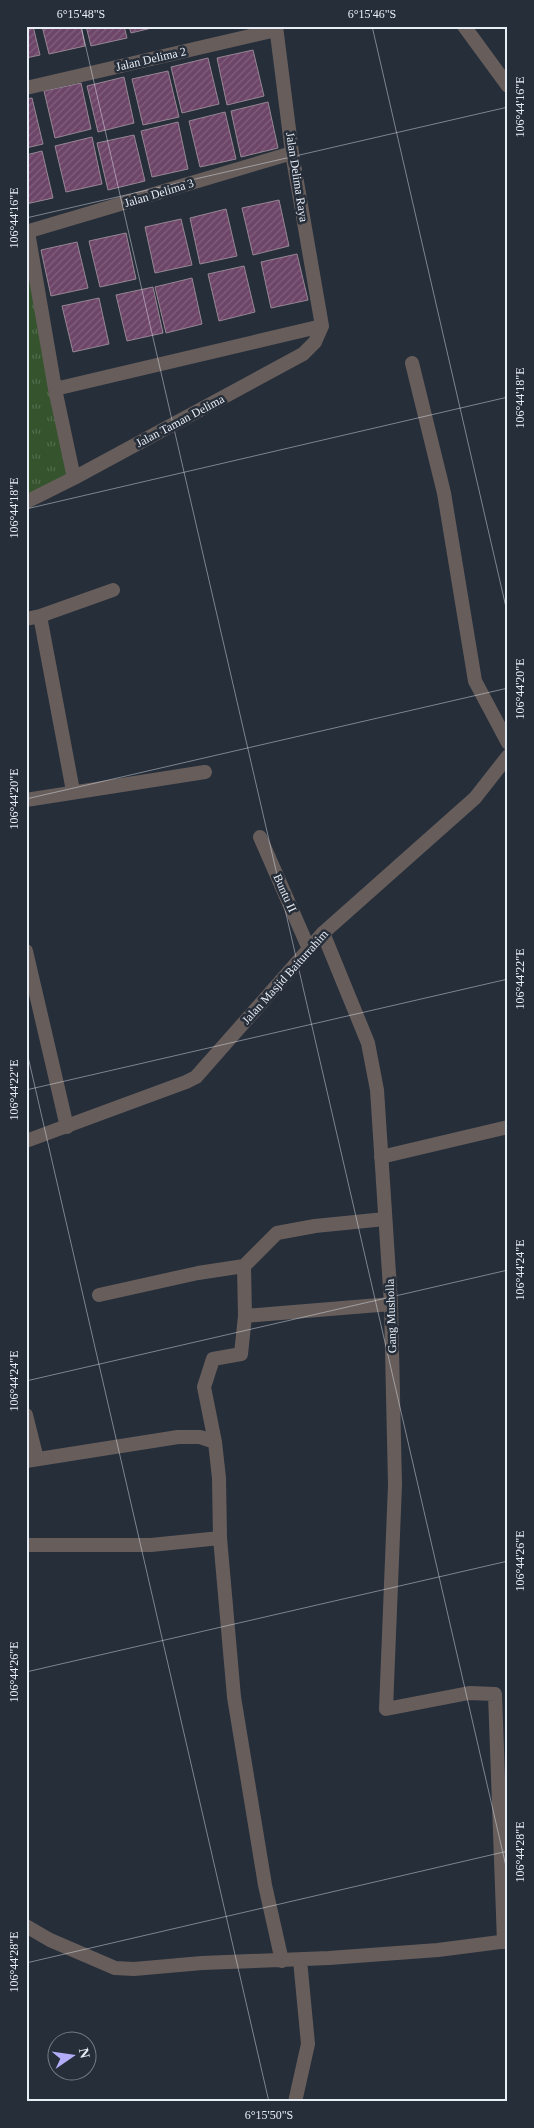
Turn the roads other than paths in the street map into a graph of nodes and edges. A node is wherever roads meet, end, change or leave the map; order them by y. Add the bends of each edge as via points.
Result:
1 (464, 26) edge
2 (276, 28) edge
3 (508, 86) edge
4 (26, 88) edge
5 (292, 154) junction
6 (27, 232) edge
7 (322, 326) junction
8 (412, 364) dead end
9 (55, 389) junction
10 (74, 478) junction
11 (26, 502) edge
12 (113, 590) dead end
13 (33, 617) edge
14 (508, 743) edge
15 (508, 756) edge
16 (205, 772) dead end
17 (73, 791) junction
18 (26, 800) edge
19 (260, 837) dead end
20 (323, 933) junction
21 (309, 949) junction
22 (26, 951) edge
23 (67, 1127) junction
24 (508, 1127) edge
25 (26, 1141) edge
26 (381, 1157) junction
27 (385, 1219) junction
28 (244, 1266) junction
29 (99, 1295) dead end
30 (391, 1304) junction
31 (245, 1316) junction
32 (26, 1415) edge
33 (215, 1442) junction
34 (32, 1460) edge
35 (220, 1538) junction
36 (26, 1545) edge
37 (501, 1694) edge
38 (26, 1926) edge
39 (506, 1942) edge
40 (300, 1960) junction
41 (282, 1961) junction
42 (295, 2102) edge

1 - 3 street
2 - 4 street, Jalan Delima 2
2 - 5 street, Jalan Delima Raya
5 - 6 street, Jalan Delima 3
5 - 7 street, Jalan Delima Raya
6 - 9 street
7 - 9 street
7 - 10 street, Jalan Taman Delima via 315,342 303,354
8 - 14 street via 444,493 475,681
9 - 10 street
10 - 11 street, Jalan Taman Delima
12 - 13 street
13 - 17 street
15 - 20 street, Jalan Masjid Baiturrahim via 475,798
16 - 17 street
17 - 18 street
19 - 21 street, Buntu II
20 - 21 street, Jalan Masjid Baiturrahim
20 - 26 street, Gang Musholla via 368,1043 377,1090
21 - 23 street, Jalan Masjid Baiturrahim via 196,1077
22 - 23 street
23 - 25 street, Jalan Masjid Baiturrahim
24 - 26 street
26 - 27 street, Gang Musholla
27 - 28 street via 276,1233
27 - 30 street, Gang Musholla
28 - 29 street
28 - 31 street
30 - 31 street
30 - 37 street, Gang Musholla via 395,1485 386,1709 469,1693
31 - 33 street via 241,1354 213,1360 206,1376 204,1387
32 - 34 street
33 - 34 street via 200,1437 178,1437
33 - 35 street
35 - 36 street via 151,1545
35 - 41 street via 234,1697 265,1885
37 - 39 street
38 - 41 street via 115,1968
39 - 40 street
40 - 41 street
40 - 42 street via 308,2044

